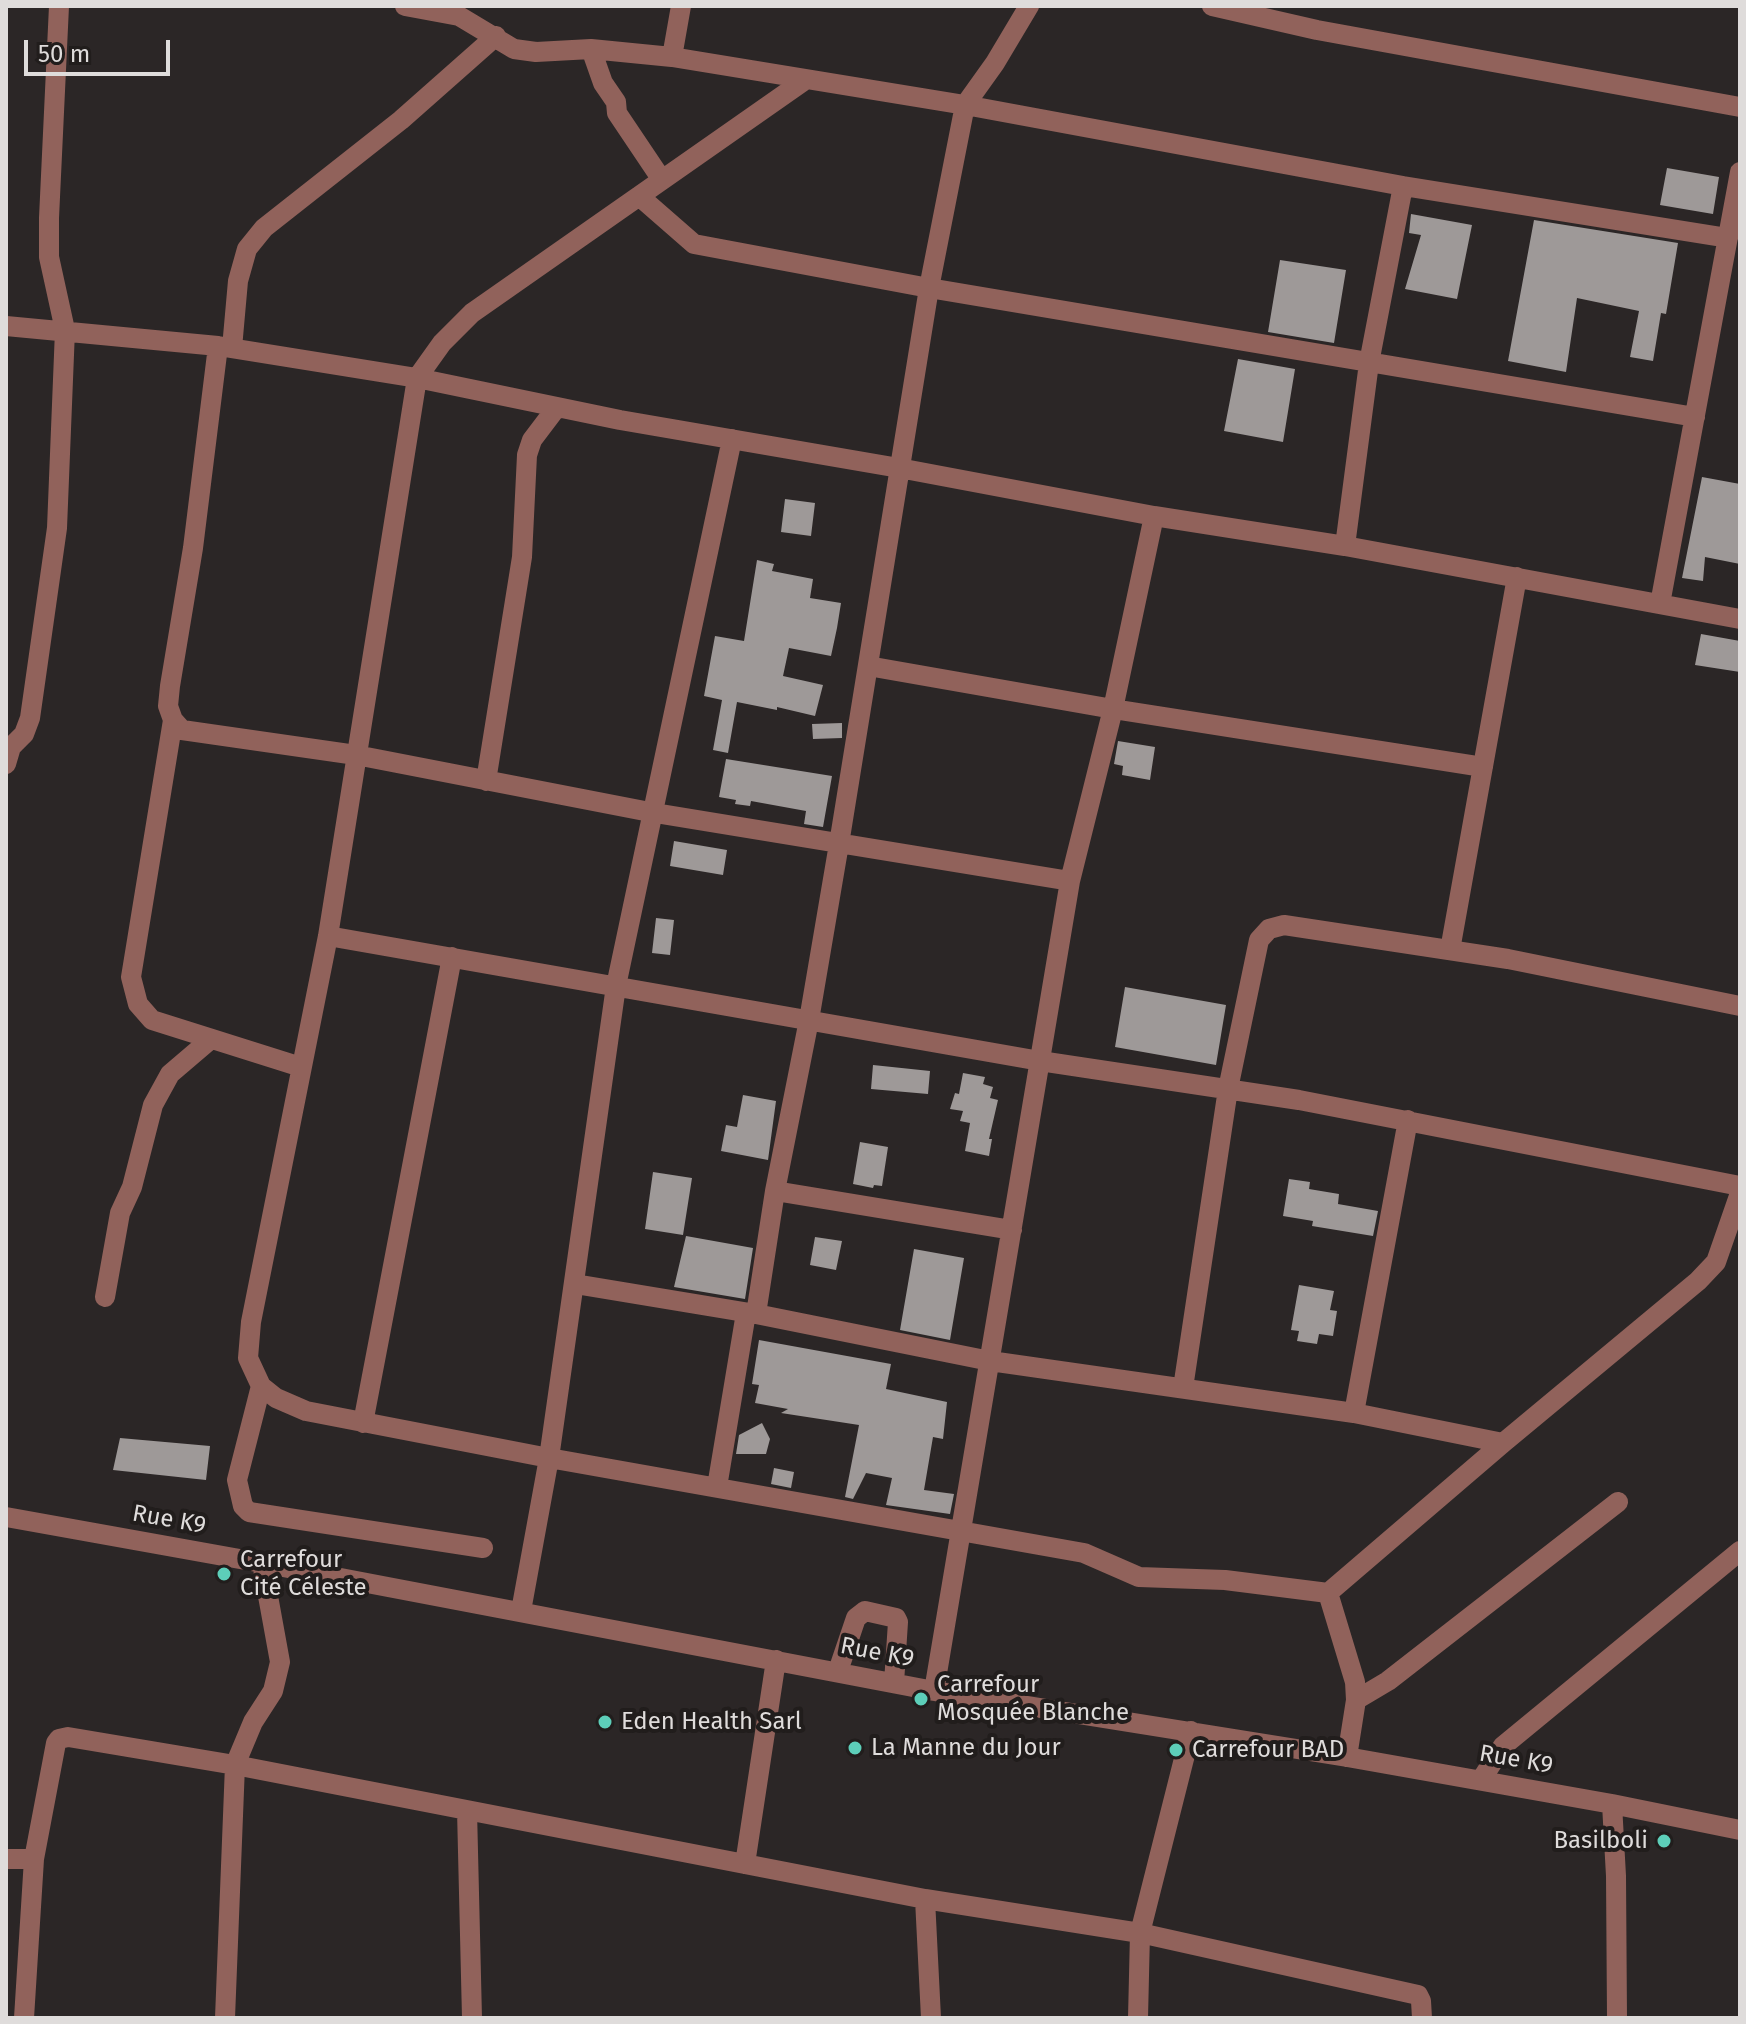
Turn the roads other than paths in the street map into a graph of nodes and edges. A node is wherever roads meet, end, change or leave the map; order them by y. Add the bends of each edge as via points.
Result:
1 (59, 6) edge
2 (405, 6) edge
3 (681, 6) edge
4 (1029, 6) edge
5 (1212, 6) edge
6 (496, 36) junction
7 (591, 49) junction
8 (672, 57) junction
9 (805, 80) junction
10 (965, 105) junction
11 (1740, 107) edge
12 (1740, 172) edge
13 (662, 180) junction
14 (1403, 186) junction
15 (639, 196) junction
16 (1728, 238) junction
17 (929, 288) junction
18 (6, 326) edge
19 (65, 330) junction
20 (225, 347) junction
21 (1369, 363) junction
22 (417, 378) junction
23 (557, 407) junction
24 (1695, 417) junction
25 (732, 439) junction
26 (899, 468) junction
27 (1154, 516) junction
28 (1345, 546) junction
29 (1517, 577) junction
30 (1660, 604) junction
31 (1740, 619) edge
32 (868, 666) junction
33 (1113, 709) junction
34 (173, 720) junction
35 (356, 755) junction
36 (6, 764) edge
37 (1483, 767) junction
38 (486, 781) junction
39 (655, 813) junction
40 (839, 844) junction
41 (1070, 881) junction
42 (328, 936) junction
43 (1450, 950) junction
44 (452, 957) junction
45 (616, 986) junction
46 (1740, 1006) edge
47 (809, 1020) junction
48 (211, 1039) junction
49 (1040, 1061) junction
50 (301, 1067) junction
51 (1228, 1089) junction
52 (1408, 1120) junction
53 (1740, 1186) edge
54 (775, 1191) junction
55 (1740, 1193) edge
56 (1012, 1230) junction
57 (575, 1284) junction
58 (105, 1297) dead end
59 (751, 1314) junction
60 (990, 1361) junction
61 (261, 1386) junction
62 (1183, 1388) junction
63 (1354, 1413) junction
64 (363, 1423) junction
65 (1503, 1443) junction
66 (549, 1458) junction
67 (717, 1487) junction
68 (1618, 1502) dead end
69 (6, 1517) edge
70 (961, 1533) junction
71 (483, 1548) dead end
72 (1740, 1551) edge
73 (262, 1563) junction
74 (1328, 1593) junction
75 (521, 1611) junction
76 (776, 1660) junction
77 (838, 1671) junction
78 (894, 1683) junction
79 (934, 1691) junction
80 (1356, 1700) junction
81 (1191, 1731) junction
82 (1347, 1757) junction
83 (235, 1765) junction
84 (1481, 1780) junction
85 (1612, 1804) junction
86 (467, 1810) junction
87 (1740, 1830) edge
88 (6, 1859) edge
89 (34, 1859) junction
90 (745, 1864) junction
91 (925, 1899) junction
92 (1140, 1933) junction
93 (24, 2018) edge
94 (225, 2018) edge
95 (472, 2018) edge
96 (931, 2018) edge
97 (1138, 2018) edge
98 (1422, 2018) edge
99 (1617, 2018) edge

1 - 19 street via 49,257
2 - 6 street via 459,16
3 - 8 street
4 - 10 street
5 - 11 street
6 - 7 street via 514,49
6 - 20 street via 401,120 264,228 247,249
7 - 8 street
7 - 13 street via 617,113
8 - 9 street
9 - 10 street
9 - 13 street
10 - 14 street
10 - 17 street
12 - 16 street
13 - 15 street
14 - 16 street
14 - 21 street
15 - 17 street via 694,244
15 - 22 street via 472,313
16 - 24 street
17 - 21 street
17 - 26 street
18 - 19 street
19 - 20 street
19 - 36 street via 57,528 30,718
20 - 22 street
20 - 34 street via 171,676 168,706
21 - 24 street
21 - 28 street
22 - 23 street
22 - 35 street
23 - 25 street
23 - 38 street via 527,455 522,557
24 - 30 street
25 - 26 street
25 - 39 street
26 - 27 street
26 - 32 street
27 - 28 street
27 - 33 street
28 - 29 street
29 - 30 street
29 - 37 street
30 - 31 street
32 - 33 street
32 - 40 street
33 - 37 street
33 - 41 street
34 - 35 street via 182,730
34 - 48 street via 131,977 138,1004 152,1020
35 - 38 street
35 - 42 street
37 - 43 street
38 - 39 street
39 - 40 street
39 - 45 street
40 - 41 street
40 - 47 street
41 - 49 street
42 - 44 street
42 - 50 street
43 - 46 street
43 - 51 street via 1284,925 1269,929 1259,940
44 - 45 street
44 - 64 street
45 - 47 street
45 - 57 street
47 - 49 street
47 - 54 street
48 - 50 street
48 - 58 street via 170,1074 153,1105 120,1213
49 - 51 street
49 - 56 street
50 - 61 street via 251,1322 248,1358
51 - 52 street
51 - 62 street
52 - 53 street
52 - 63 street
54 - 56 street
54 - 59 street
55 - 65 street via 1716,1262 1698,1281
56 - 60 street
57 - 59 street
57 - 66 street
59 - 60 street
59 - 67 street
60 - 62 street
60 - 70 street
61 - 64 street via 306,1411
61 - 71 street via 237,1480 249,1512
62 - 63 street
63 - 65 street
64 - 66 street
65 - 74 street
66 - 67 street
66 - 75 street
67 - 70 street
68 - 80 street via 1388,1681
69 - 73 street, Rue K9
70 - 74 street via 1084,1553 1139,1577 1225,1580
70 - 79 street
72 - 84 street via 1503,1746
73 - 75 street, Rue K9
73 - 83 street via 280,1662 273,1691
74 - 80 street
75 - 76 street, Rue K9
76 - 77 street, Rue K9
76 - 90 street
77 - 78 street, Rue K9
77 - 78 street via 856,1618 865,1611 898,1622
78 - 79 street, Rue K9
79 - 81 street, Rue K9
80 - 82 street
81 - 82 street, Rue K9
81 - 92 street
82 - 84 street, Rue K9
83 - 86 street
83 - 89 street via 59,1739
83 - 94 street
84 - 85 street, Rue K9
85 - 87 street, Rue K9
85 - 99 street
86 - 90 street
86 - 95 street
88 - 89 street
89 - 93 street
90 - 91 street
91 - 92 street
91 - 96 street
92 - 97 street
92 - 98 street via 1418,1995

